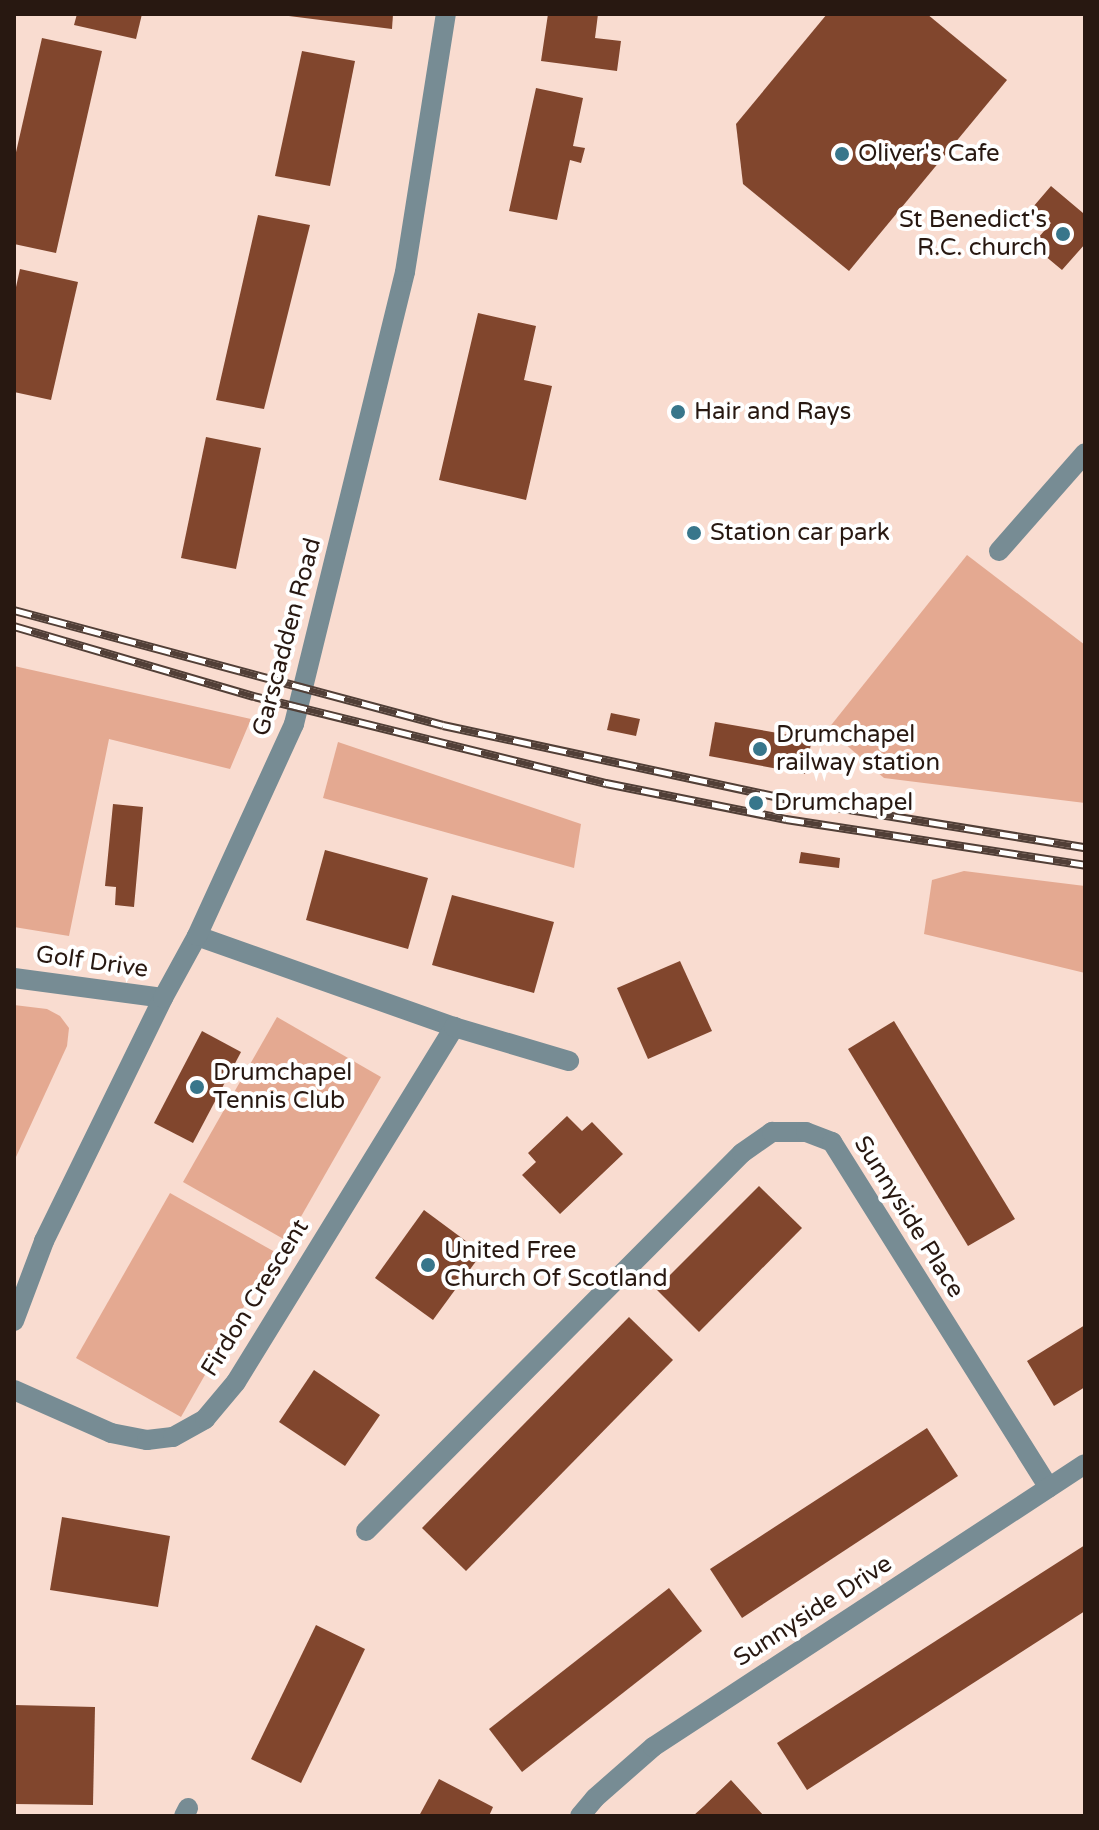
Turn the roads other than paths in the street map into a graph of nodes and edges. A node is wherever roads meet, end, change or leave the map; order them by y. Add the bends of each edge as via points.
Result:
1 (446, 14) edge
2 (1085, 453) edge
3 (999, 551) dead end
4 (197, 936) junction
5 (14, 978) edge
6 (163, 998) junction
7 (454, 1027) junction
8 (569, 1061) dead end
9 (14, 1321) edge
10 (14, 1390) edge
11 (1085, 1464) edge
12 (1049, 1488) junction
13 (366, 1531) dead end
14 (580, 1816) edge

1 - 4 street, Garscadden Road via 405,272 294,724
2 - 3 street
4 - 6 street, Garscadden Road
4 - 7 street
5 - 6 street, Golf Drive
6 - 9 street, Garscadden Road via 44,1241
7 - 8 street
7 - 10 street, Firdon Crescent via 236,1382 205,1419 173,1437 147,1440 111,1433
11 - 12 street, Sunnyside Drive
12 - 13 street, Sunnyside Place via 832,1142 806,1132 772,1132 742,1153
12 - 14 street, Sunnyside Drive via 653,1747

